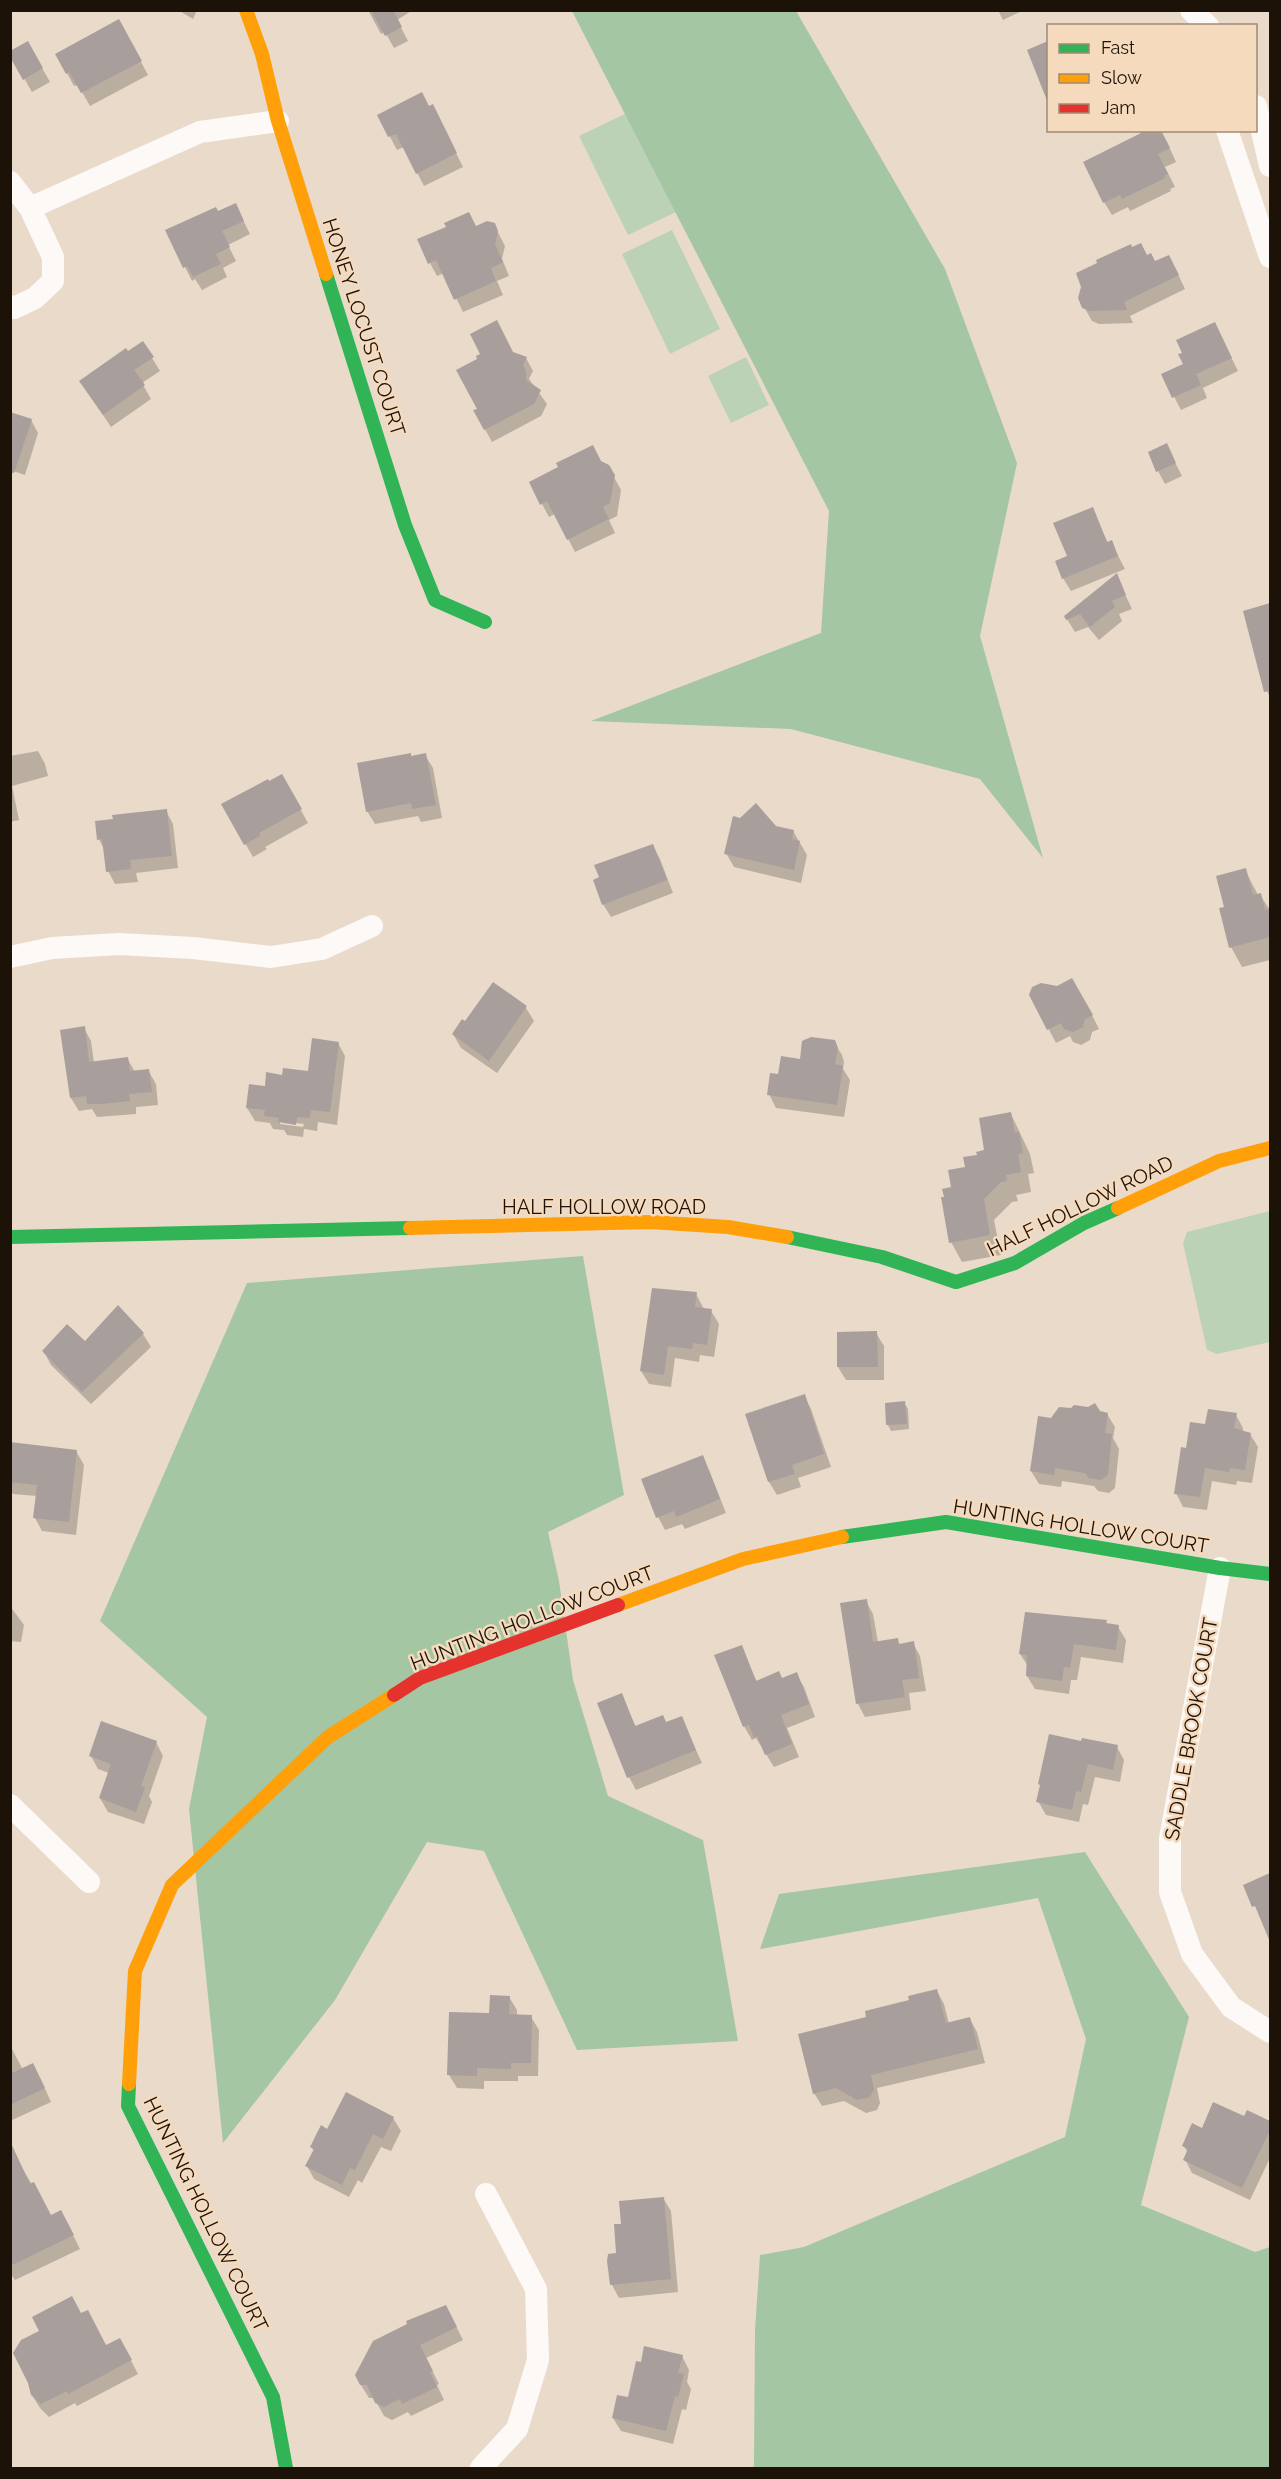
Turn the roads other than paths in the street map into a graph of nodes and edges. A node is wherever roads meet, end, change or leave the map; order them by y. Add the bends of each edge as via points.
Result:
1 (246, 10) edge
2 (1176, 10) edge
3 (1191, 10) edge
4 (1183, 24) edge
5 (1206, 24) edge
6 (1257, 110) edge
7 (278, 121) junction
8 (1228, 132) edge
9 (1270, 166) edge
10 (10, 182) edge
11 (30, 208) junction
12 (1270, 257) edge
13 (10, 306) edge
14 (485, 622) dead end
15 (372, 926) dead end
16 (10, 957) edge
17 (1270, 1148) edge
18 (10, 1237) edge
19 (1220, 1568) junction
20 (1270, 1574) edge
21 (10, 1805) edge
22 (89, 1882) dead end
23 (1270, 2032) edge
24 (486, 2194) dead end
25 (286, 2469) edge
26 (481, 2469) edge

1 - 7 street, HONEY LOCUST COURT via 262,54
2 - 4 street
3 - 5 street
6 - 9 street
7 - 11 street via 200,132
7 - 14 street, HONEY LOCUST COURT via 405,525 435,600
8 - 12 street
10 - 11 street
11 - 13 street via 53,257 53,281 34,298 14,308
15 - 16 street via 322,949 271,957 119,944 52,948
17 - 18 street, HALF HOLLOW ROAD via 1219,1161 1084,1223 1015,1263 956,1282 882,1257 801,1239 728,1227 650,1222
19 - 20 street, HUNTING HOLLOW COURT
19 - 23 street, SADDLE BROOK COURT via 1170,1838 1170,1892 1192,1954 1231,2007
19 - 25 street, HUNTING HOLLOW COURT via 946,1522 863,1532 743,1559 420,1678 328,1737 172,1885 135,1971 128,2106 273,2397
21 - 22 street
24 - 26 street via 536,2289 537,2360 517,2429

